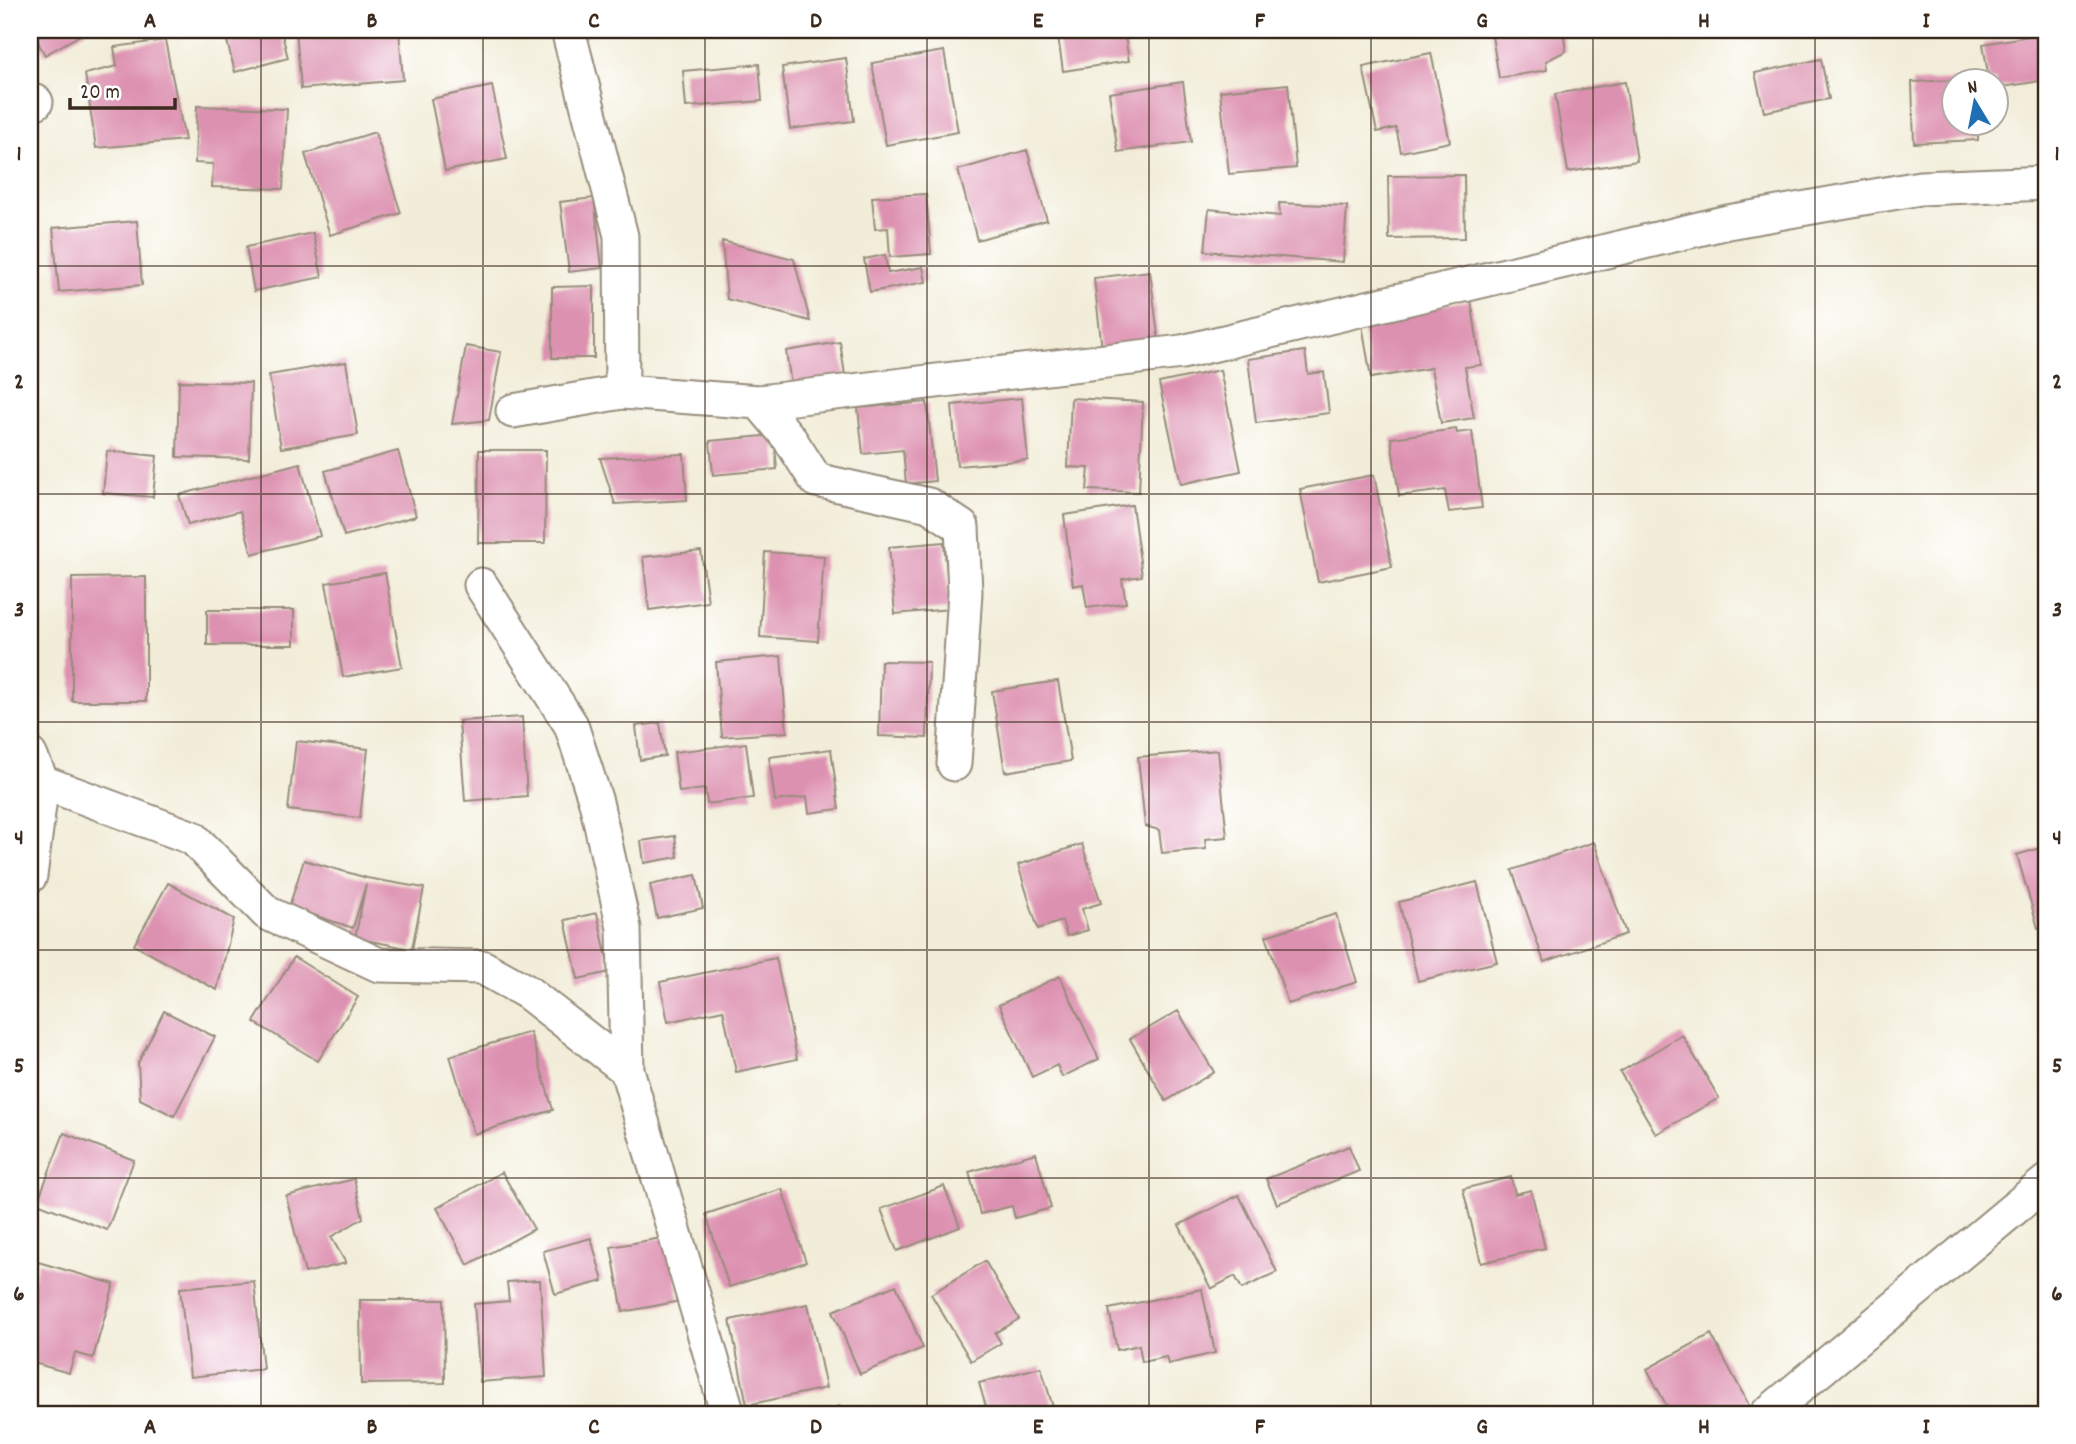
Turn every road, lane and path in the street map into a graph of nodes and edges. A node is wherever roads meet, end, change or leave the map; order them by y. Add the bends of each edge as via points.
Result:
1 (568, 30) edge
2 (2046, 183) edge
3 (622, 392) junction
4 (759, 402) junction
5 (513, 411) dead end
6 (481, 585) dead end
7 (954, 764) dead end
8 (36, 769) edge
9 (30, 876) edge
10 (627, 1070) junction
11 (2046, 1182) edge
12 (728, 1414) edge
13 (1768, 1414) edge

1 - 3 street via 621,236
2 - 4 street via 1920,188 1728,222 1182,352
3 - 4 street
3 - 5 street
4 - 7 street via 816,480 929,505 962,527 965,592
6 - 10 street via 571,724 596,802 624,928
8 - 9 street
8 - 10 street via 193,838 267,913 379,965 482,967 527,992
10 - 12 street
11 - 13 street

